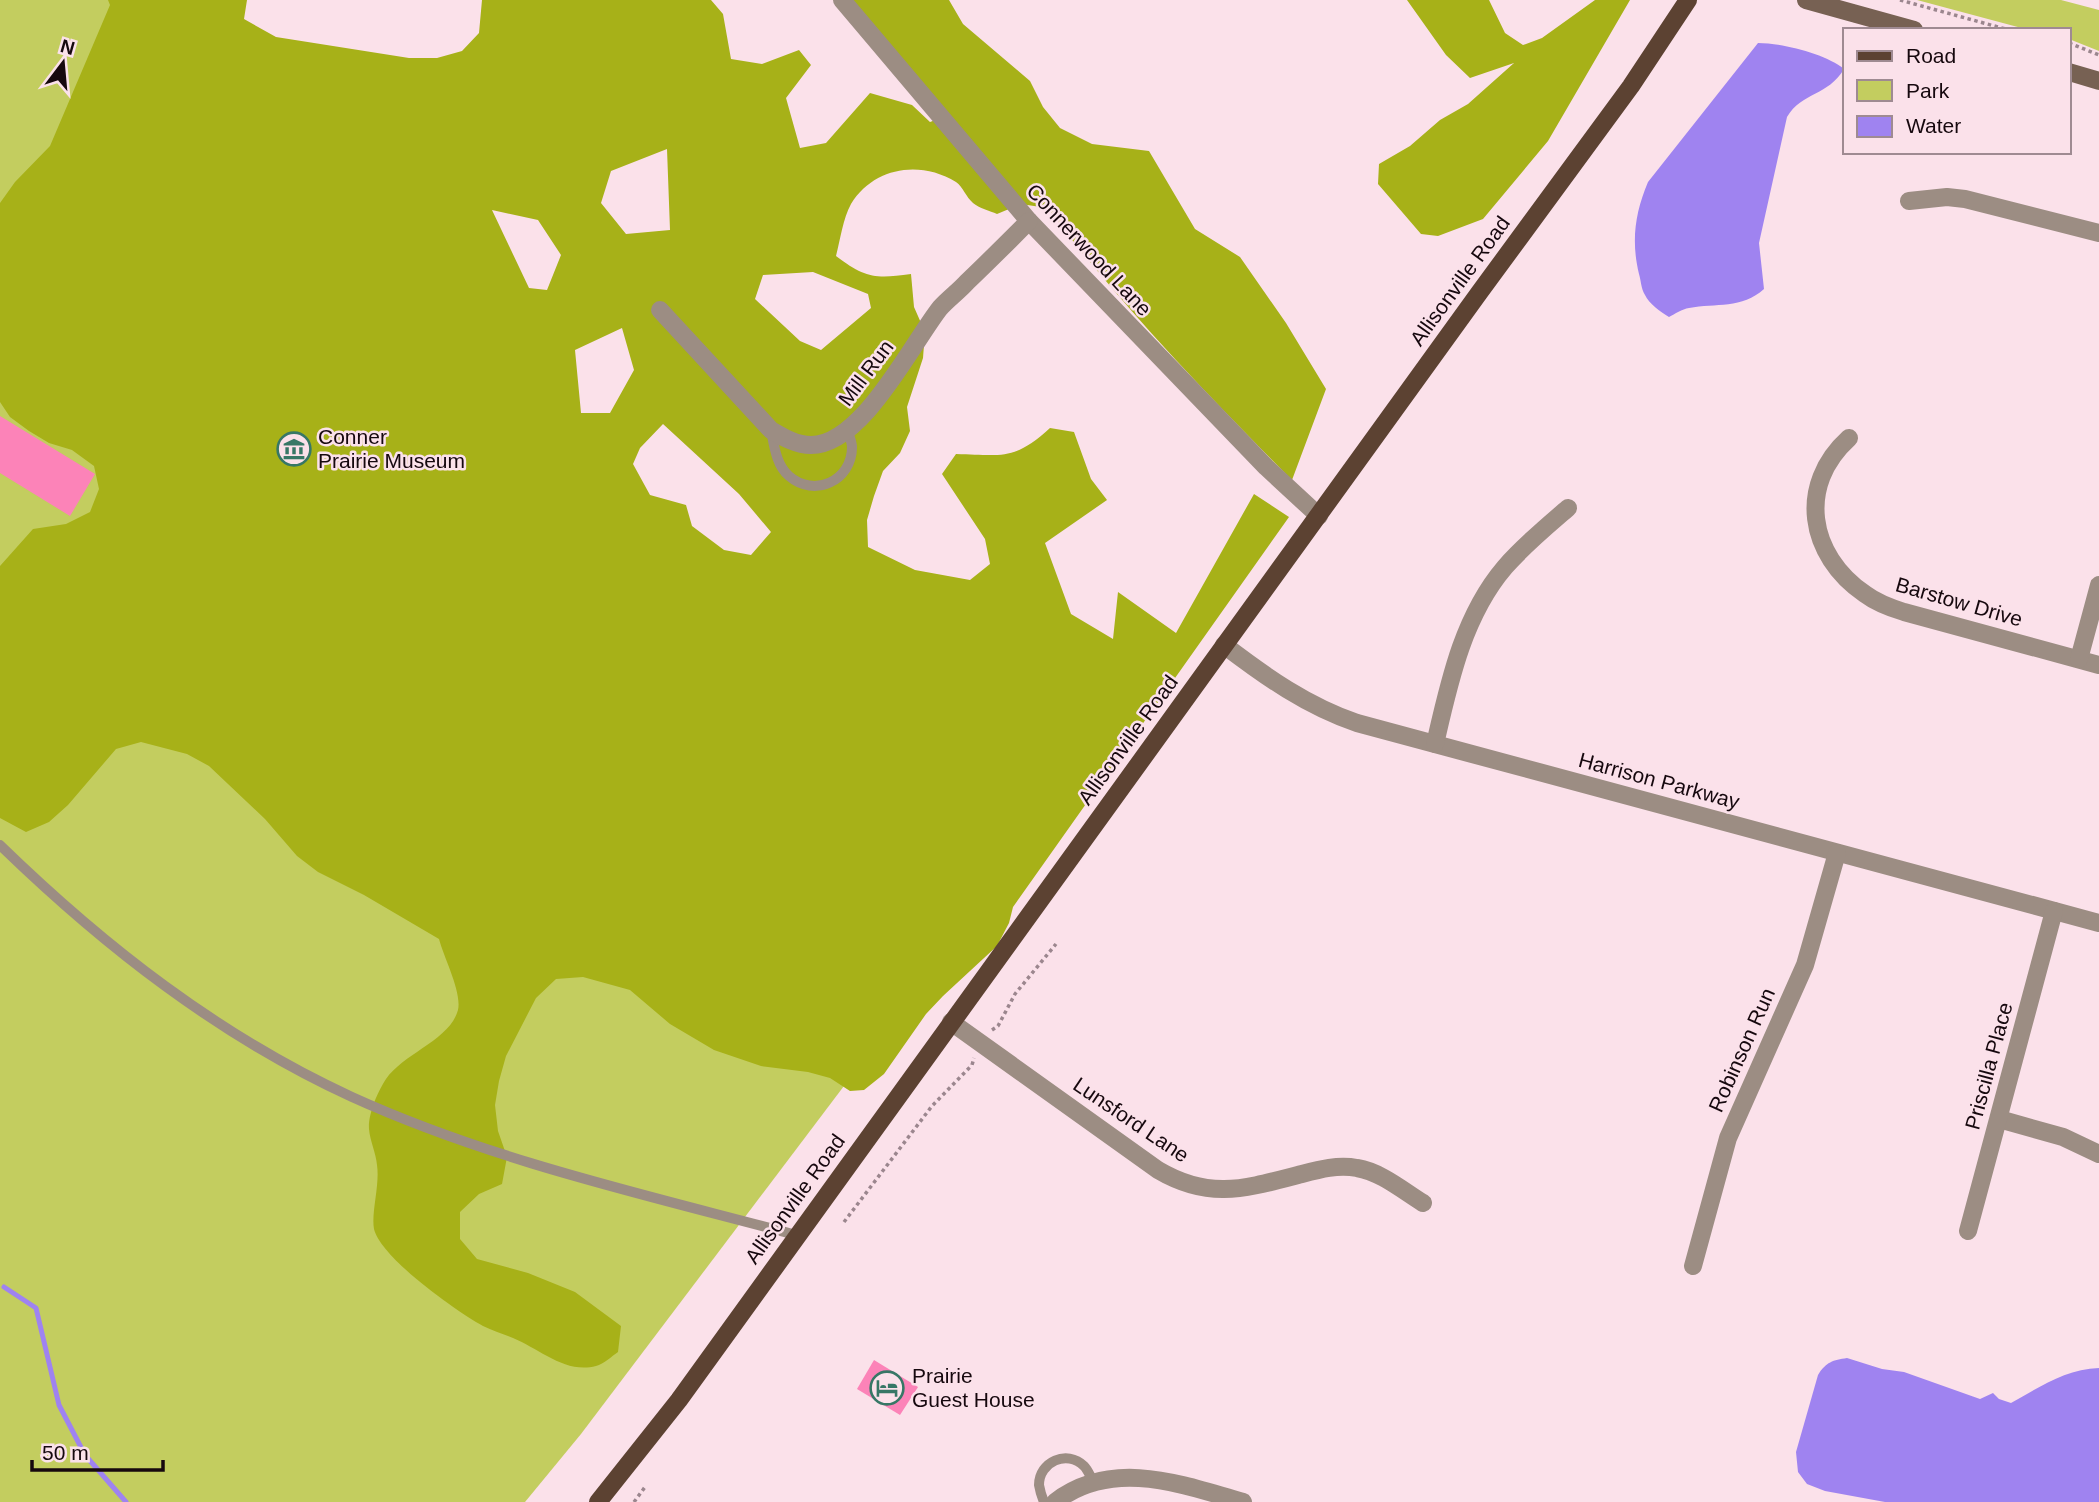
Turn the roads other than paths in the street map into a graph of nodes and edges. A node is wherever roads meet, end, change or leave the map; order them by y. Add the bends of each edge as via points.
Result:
1 (842, 0) edge
2 (1688, 0) edge
3 (1806, 0) edge
4 (1907, 28) edge
5 (2071, 73) edge
6 (2099, 80) edge
7 (1909, 201) dead end
8 (1029, 222) junction
9 (2099, 233) edge
10 (660, 310) dead end
11 (771, 430) junction
12 (848, 431) junction
13 (1849, 438) dead end
14 (1568, 508) dead end
15 (1319, 516) junction
16 (2099, 585) edge
17 (1224, 645) junction
18 (2079, 659) junction
19 (2099, 665) edge
20 (1435, 744) junction
21 (0, 845) edge
22 (1837, 853) junction
23 (2054, 911) junction
24 (2099, 923) edge
25 (951, 1021) junction
26 (1999, 1118) junction
27 (2099, 1154) edge
28 (1423, 1203) dead end
29 (1968, 1231) dead end
30 (796, 1236) junction
31 (1693, 1266) dead end
32 (1093, 1481) junction
33 (598, 1502) edge
34 (1044, 1502) edge
35 (1055, 1502) edge
36 (1243, 1502) edge

1 - 8 street, Connerwood Lane
2 - 15 main road, Allisonville Road via 1631,86
3 - 4 street
5 - 6 street
7 - 9 street via 1965,198
8 - 12 street, Mill Run via 942,306 873,404
8 - 15 street, Connerwood Lane
10 - 11 street, Mill Run
11 - 12 street, Mill Run via 809,445
11 - 12 lane via 775,451 789,476 819,487 834,482 848,467 852,447
13 - 18 street, Barstow Drive via 1825,467 1815,500 1821,538 1840,572 1854,586 1877,602 1904,612
14 - 20 street via 1504,568 1480,604 1459,652
15 - 17 main road, Allisonville Road
16 - 18 street
17 - 20 street, Harrison Parkway via 1322,711
17 - 25 main road, Allisonville Road
18 - 19 street, Barstow Drive
20 - 22 street, Harrison Parkway
21 - 30 lane via 75,916 142,970 235,1034 337,1090 499,1152
22 - 23 street, Harrison Parkway
22 - 31 street, Robinson Run via 1805,965 1731,1129
23 - 24 street, Harrison Parkway
23 - 26 street, Priscilla Place
25 - 28 street, Lunsford Lane via 1158,1170 1188,1185 1236,1189 1334,1167 1353,1167 1380,1176
25 - 30 main road, Allisonville Road
26 - 27 street via 2063,1137
26 - 29 street, Priscilla Place
30 - 33 main road, Allisonville Road via 679,1400
32 - 34 lane via 1077,1461 1063,1458 1052,1462 1041,1477
32 - 35 street
32 - 36 street via 1156,1479

